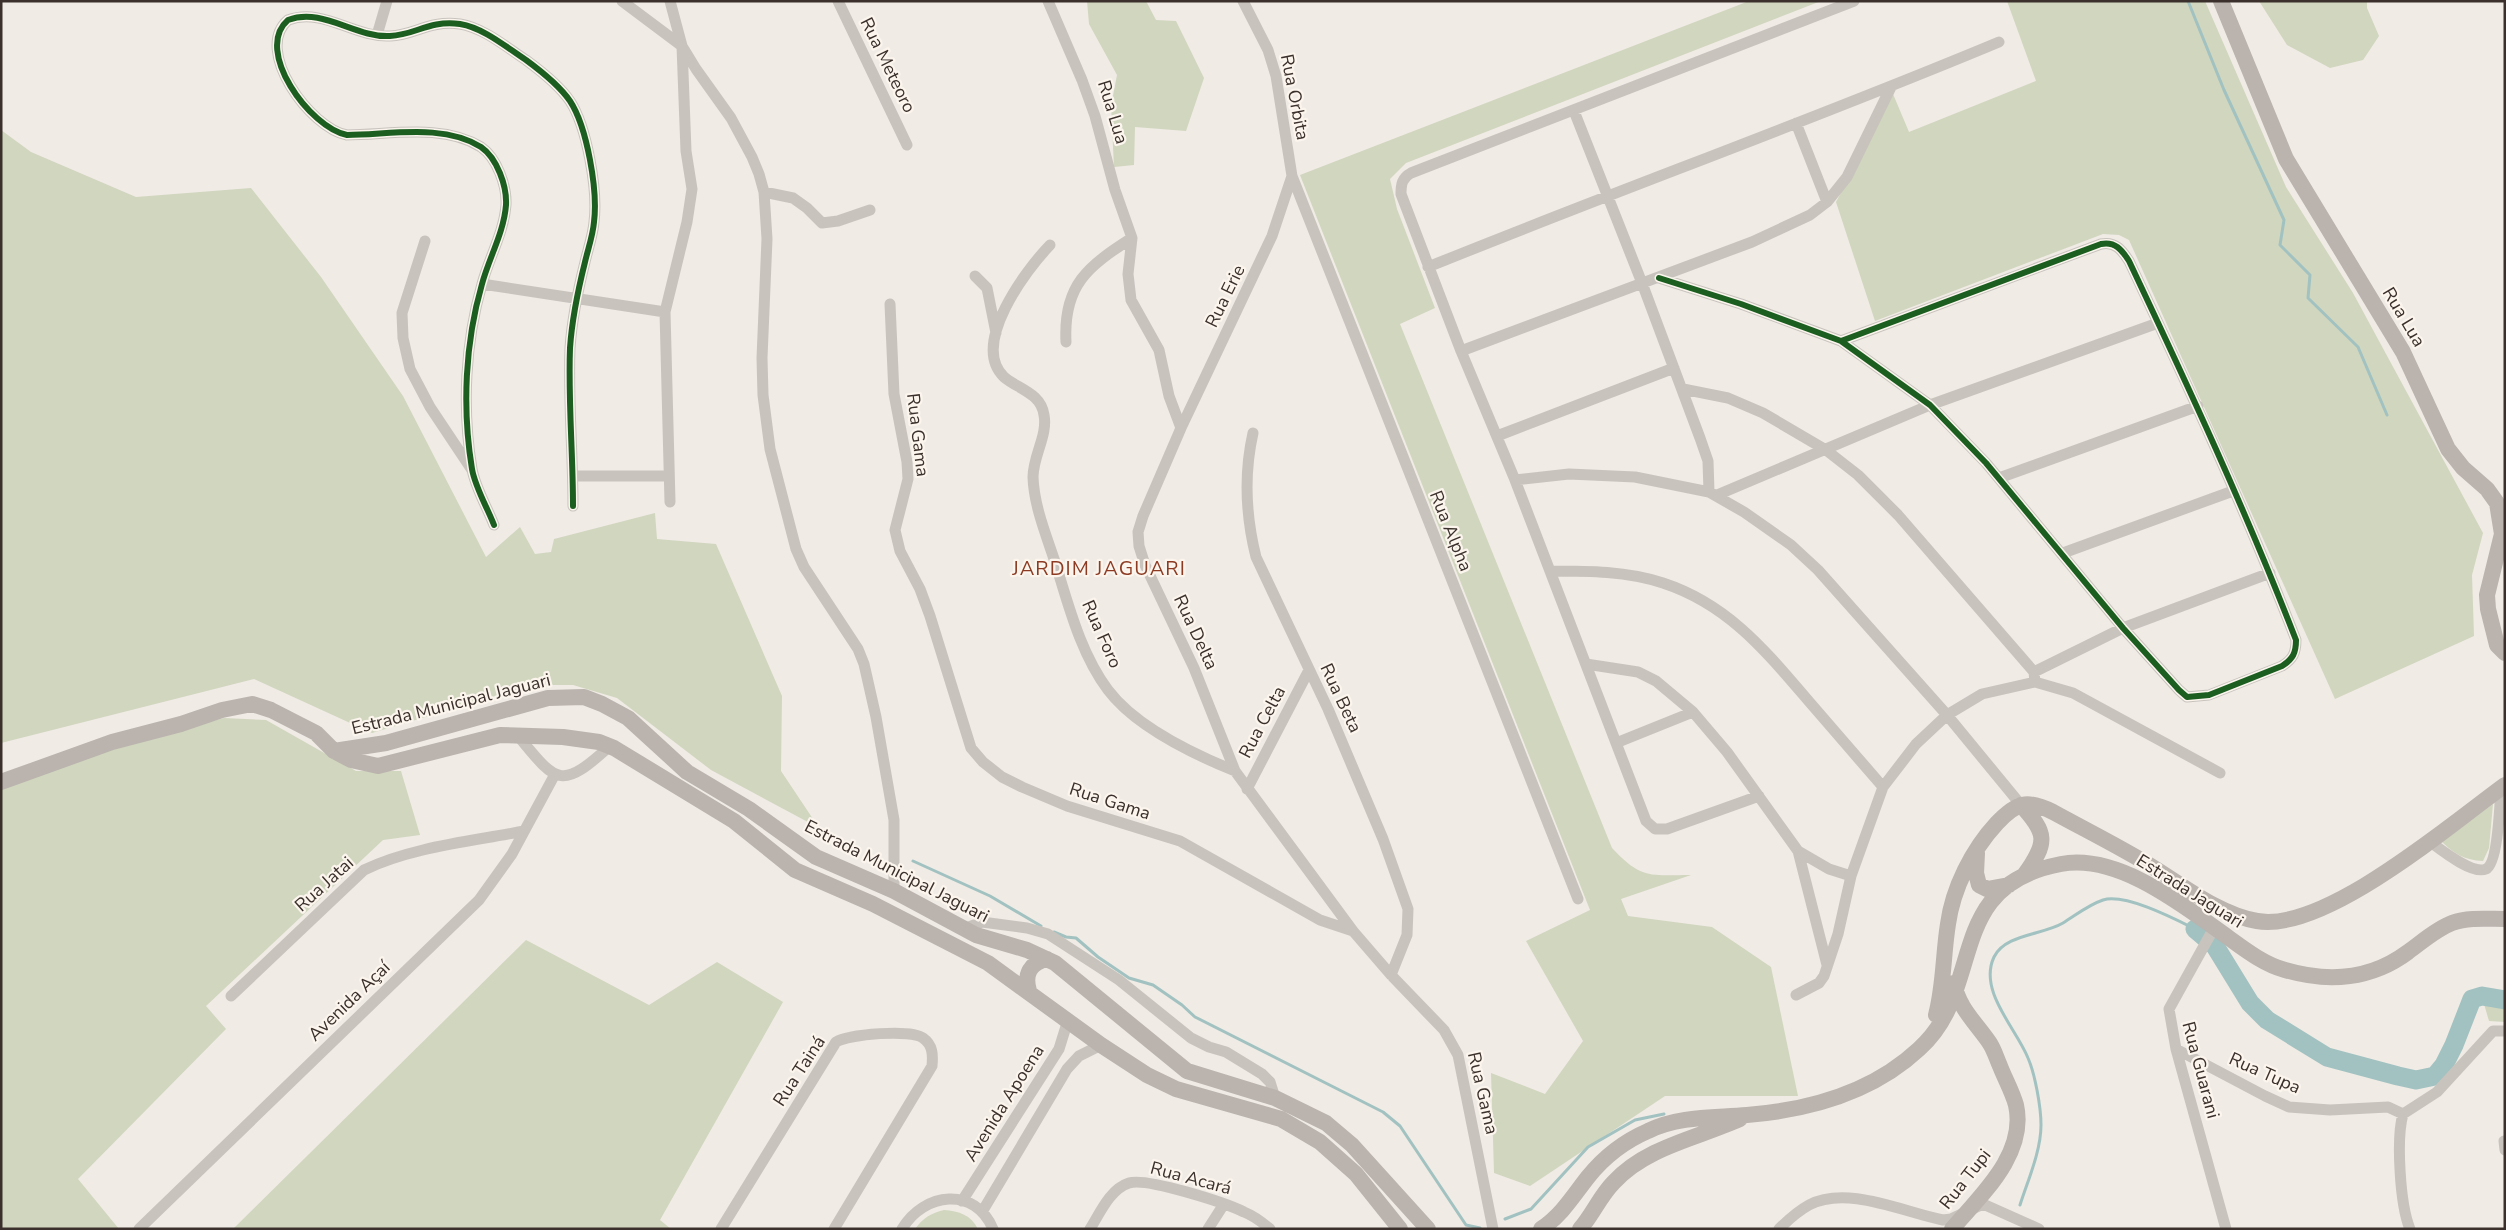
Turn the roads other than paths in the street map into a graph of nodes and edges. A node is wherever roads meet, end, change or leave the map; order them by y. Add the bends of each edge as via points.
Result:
1 (387, 1) edge
2 (622, 1) edge
3 (670, 1) edge
4 (838, 1) edge
5 (1048, 1) edge
6 (1243, 1) edge
7 (1854, 1) edge
8 (2221, 1) edge
9 (378, 35) junction
10 (1999, 42) dead end
11 (682, 46) junction
12 (1891, 87) junction
13 (1574, 111) junction
14 (1796, 123) junction
15 (907, 145) dead end
16 (1292, 176) junction
17 (764, 192) junction
18 (1607, 195) junction
19 (1827, 202) junction
20 (870, 210) dead end
21 (1132, 238) junction
22 (425, 241) dead end
23 (1050, 245) dead end
24 (1428, 267) junction
25 (975, 276) dead end
26 (1659, 278) junction
27 (1642, 283) junction
28 (482, 284) junction
29 (576, 298) junction
30 (890, 304) dead end
31 (666, 312) junction
32 (2158, 323) junction
33 (996, 334) junction
34 (1841, 341) junction
35 (1066, 342) dead end
36 (1461, 351) junction
37 (1674, 368) junction
38 (1683, 390) junction
39 (1930, 405) junction
40 (2198, 406) junction
41 (1181, 428) junction
42 (1254, 433) dead end
43 (1497, 436) junction
44 (1826, 450) junction
45 (472, 470) junction
46 (573, 476) junction
47 (669, 476) junction
48 (1999, 478) junction
49 (1515, 480) junction
50 (2233, 491) junction
51 (1713, 494) junction
52 (670, 502) dead end
53 (573, 506) dead end
54 (494, 525) dead end
55 (2063, 553) junction
56 (1550, 571) junction
57 (2270, 574) junction
58 (2123, 628) junction
59 (2505, 653) edge
60 (1586, 664) junction
61 (1309, 670) junction
62 (2035, 677) junction
63 (548, 698) junction
64 (1693, 712) junction
65 (1947, 715) junction
66 (500, 735) junction
67 (519, 738) junction
68 (1616, 743) junction
69 (610, 746) junction
70 (334, 751) junction
71 (1235, 772) junction
72 (2220, 773) dead end
73 (554, 776) junction
74 (1, 782) edge
75 (2503, 786) edge
76 (1883, 787) junction
77 (1246, 789) junction
78 (1759, 796) junction
79 (2021, 805) junction
80 (524, 831) junction
81 (2429, 841) junction
82 (1978, 848) junction
83 (1798, 851) junction
84 (816, 856) junction
85 (2025, 874) junction
86 (807, 876) junction
87 (1851, 876) junction
88 (2169, 877) junction
89 (2009, 885) junction
90 (894, 891) junction
91 (2160, 892) junction
92 (1578, 899) dead end
93 (2505, 919) edge
94 (1948, 924) junction
95 (964, 929) junction
96 (1353, 931) junction
97 (2212, 931) junction
98 (1047, 959) junction
99 (1965, 964) junction
100 (1828, 965) junction
101 (1391, 976) junction
102 (1955, 990) junction
103 (1029, 991) junction
104 (1796, 995) dead end
105 (231, 996) dead end
106 (1068, 1020) junction
107 (1970, 1020) junction
108 (1934, 1031) junction
109 (2505, 1031) edge
110 (1983, 1033) junction
111 (1101, 1045) junction
112 (2176, 1049) junction
113 (1162, 1052) junction
114 (1147, 1075) junction
115 (1275, 1098) junction
116 (2403, 1114) junction
117 (1747, 1115) junction
118 (962, 1201) junction
119 (1224, 1204) junction
120 (1968, 1210) junction
121 (982, 1212) junction
122 (139, 1229) edge
123 (721, 1229) edge
124 (834, 1229) edge
125 (902, 1229) edge
126 (994, 1229) edge
127 (1090, 1229) edge
128 (1208, 1229) edge
129 (1270, 1229) edge
130 (1400, 1229) edge
131 (1428, 1229) edge
132 (1493, 1229) edge
133 (1541, 1229) edge
134 (1580, 1229) edge
135 (1778, 1229) edge
136 (1952, 1229) edge
137 (2039, 1229) edge
138 (2226, 1229) edge
139 (2410, 1229) edge

1 - 9 street
2 - 11 street
3 - 11 street
4 - 15 street, Rua Meteoro
5 - 21 street, Rua Lua via 1095,116
6 - 16 street, Rua Orbita via 1268,50 1276,76
7 - 13 street
8 - 59 main road, Rua Lua via 2286,159 2403,352 2448,449 2497,503 2502,534 2487,595 2497,645
9 - 28 street via 330,21 294,18 282,25 277,34 276,48 288,80 305,108 334,133 445,134 482,148 499,172 506,204 503,223
9 - 29 street via 402,35 444,23 462,25 481,32 530,63 571,102 590,159 596,194 594,223
10 - 12 street
11 - 17 street via 731,118 752,157
11 - 31 street via 686,151 692,189
12 - 14 street
12 - 19 street via 1847,178
13 - 18 street
13 - 24 street via 1405,176 1401,194
14 - 18 street
14 - 19 street
16 - 41 street, Rua Erie via 1268,244
16 - 92 street, Rua Alpha
17 - 20 street via 793,198 822,224
17 - 90 street via 767,239 762,358 770,449 796,549 864,664 894,820
18 - 24 street
18 - 27 street
19 - 26 street via 1810,215 1752,242
21 - 35 street via 1086,270 1068,307
21 - 41 street via 1128,290 1135,311 1159,350 1169,396
22 - 45 street via 402,313 403,338 410,369 430,407
23 - 33 street, Rua Foro via 1032,264 1016,290
24 - 36 street
25 - 33 street via 987,288
26 - 27 street
26 - 34 street
27 - 36 street
27 - 37 street
28 - 29 street
28 - 45 street via 470,332 468,356 468,431
29 - 31 street
29 - 46 street via 570,347
30 - 96 street, Rua Gama via 894,394 908,479 895,530 900,551 930,616 971,748 1002,777 1022,787 1067,806 1180,841 1320,920
31 - 47 street
32 - 34 street via 2129,261 2118,247 2106,243
32 - 39 street
32 - 40 street
33 - 71 street, Rua Foro via 994,358 998,370 1033,395 1043,410 1044,422 1033,478 1036,495 1066,597 1084,648 1096,670 1120,703 1150,726 1188,750
34 - 39 street
36 - 43 street
37 - 38 street
37 - 43 street
38 - 44 street via 1728,398 1763,413
38 - 51 street via 1708,461
39 - 44 street
39 - 48 street
40 - 48 street
40 - 50 street
41 - 71 street, Rua Delta via 1142,516 1139,546 1194,668
42 - 61 street, Rua Beta via 1248,455 1250,533 1256,557
43 - 49 street
44 - 51 street
44 - 62 street via 1887,504
45 - 54 street
46 - 47 street
46 - 53 street
47 - 52 street
48 - 55 street
49 - 51 street via 1570,474 1634,477
49 - 56 street
50 - 55 street
50 - 57 street
51 - 65 street via 1769,528 1818,570
55 - 58 street
56 - 60 street
56 - 76 street via 1612,572 1661,582 1728,616 1769,656
57 - 58 street
57 - 58 street via 2296,640 2294,655 2282,666 2209,695 2187,697
58 - 62 street via 2060,657
60 - 64 street via 1638,672 1656,680
60 - 68 street
61 - 77 street, Rua Celta
61 - 101 street, Rua Beta via 1384,839 1408,909 1407,935
62 - 65 street via 1982,694
62 - 72 street via 2074,692
63 - 66 main road via 537,708 504,717 496,726
63 - 70 main road, Estrada Municipal Jaguari via 386,744
63 - 84 main road, Estrada Municipal Jaguari via 584,697 621,712 687,772 749,809
64 - 68 street
64 - 78 street
65 - 76 street via 1916,744
65 - 79 street
66 - 67 main road, Estrada Municipal Jaguari
66 - 70 main road, Estrada Municipal Jaguari via 378,766 351,760
67 - 69 main road, Estrada Municipal Jaguari via 563,737
67 - 73 street
68 - 78 street via 1646,821 1655,829 1667,829
69 - 73 street via 577,773 563,778
69 - 86 main road, Estrada Municipal Jaguari via 734,821
70 - 74 main road, Estrada Municipal Jaguari via 316,733 252,704 112,742
71 - 77 street, Rua Delta
73 - 80 street, Avenida Açaí
75 - 81 main road
75 - 81 street via 2494,853 2488,869 2481,871 2469,867
76 - 87 street
77 - 96 street, Rua Delta
78 - 83 street
79 - 82 main road via 2004,816
79 - 85 main road via 2039,826 2043,838 2037,857
79 - 88 main road via 2027,802 2038,804
80 - 105 street, Rua Jatai via 423,852 364,870
80 - 122 street, Avenida Açaí via 512,854 479,900
81 - 88 main road via 2354,893 2315,912 2274,923 2257,922 2234,914
82 - 89 main road via 1976,873 1979,885 1987,889
82 - 94 main road via 1964,873
83 - 87 street via 1828,870
83 - 100 street
84 - 86 main road
84 - 90 main road, Estrada Municipal Jaguari
85 - 89 main road, Estrada Jaguari
85 - 91 main road, Estrada Jaguari via 2060,864 2092,863 2113,868
86 - 103 main road, Estrada Municipal Jaguari via 865,900 988,963
87 - 100 street
88 - 91 main road
89 - 99 main road, Estrada Jaguari via 1981,914 1970,940
90 - 95 main road, Estrada Municipal Jaguari
91 - 97 main road, Estrada Jaguari
93 - 97 main road, Estrada Jaguari via 2452,923 2393,964 2369,974 2345,977 2316,977 2270,965
94 - 102 main road
94 - 108 main road
95 - 98 main road, Estrada Municipal Jaguari
95 - 115 street via 982,922 1048,934 1120,980 1191,1038 1226,1052 1262,1074 1270,1082
96 - 101 street, Rua Gama
97 - 112 street, Rua Guarani via 2169,1009
98 - 103 main road via 1031,967 1026,978
98 - 113 main road, Estrada Municipal Jaguari
99 - 102 main road, Estrada Jaguari
99 - 110 main road via 1967,993
100 - 104 street via 1822,981
101 - 132 street, Rua Gama via 1444,1030 1458,1055
102 - 107 main road, Rua Tupi
102 - 108 main road, Estrada Jaguari
103 - 106 main road, Estrada Municipal Jaguari
106 - 111 main road, Estrada Municipal Jaguari
106 - 118 street, Avenida Apoena via 1059,1049
107 - 108 main road via 1962,1015 1956,1016
107 - 110 main road, Rua Tupi
108 - 117 main road via 1921,1048 1889,1073 1850,1092 1800,1108
109 - 116 street via 2494,1031 2437,1092
110 - 120 main road, Rua Tupi via 1994,1049 2008,1082 2016,1106 2017,1132 1998,1175
111 - 114 main road, Estrada Municipal Jaguari
111 - 121 street, Avenida Apoena via 1079,1056 1067,1069
112 - 116 street, Rua Tupa via 2289,1107 2330,1110 2388,1107
112 - 138 street, Rua Guarani
113 - 114 main road via 1161,1066
113 - 115 main road, Estrada Municipal Jaguari via 1192,1073
114 - 130 main road, Estrada Municipal Jaguari via 1176,1090 1281,1119 1320,1142 1356,1174
115 - 131 main road, Estrada Municipal Jaguari via 1326,1123 1352,1144
116 - 139 street via 2400,1176
117 - 133 main road via 1698,1117 1649,1130 1612,1152 1588,1177 1564,1210
117 - 134 main road via 1710,1133 1658,1151 1631,1166 1598,1200
118 - 121 street
118 - 125 street via 948,1198 920,1207
119 - 127 street, Rua Acará via 1144,1182 1130,1182 1110,1198
119 - 128 street
119 - 129 street, Rua Acará via 1245,1212
120 - 135 street via 1951,1220 1943,1220 1846,1197 1829,1198 1809,1205
120 - 136 main road, Rua Tupi
120 - 137 street via 1983,1204
121 - 126 street
123 - 124 street, Rua Tainá via 836,1042 859,1036 913,1034 922,1037 933,1054 932,1066

